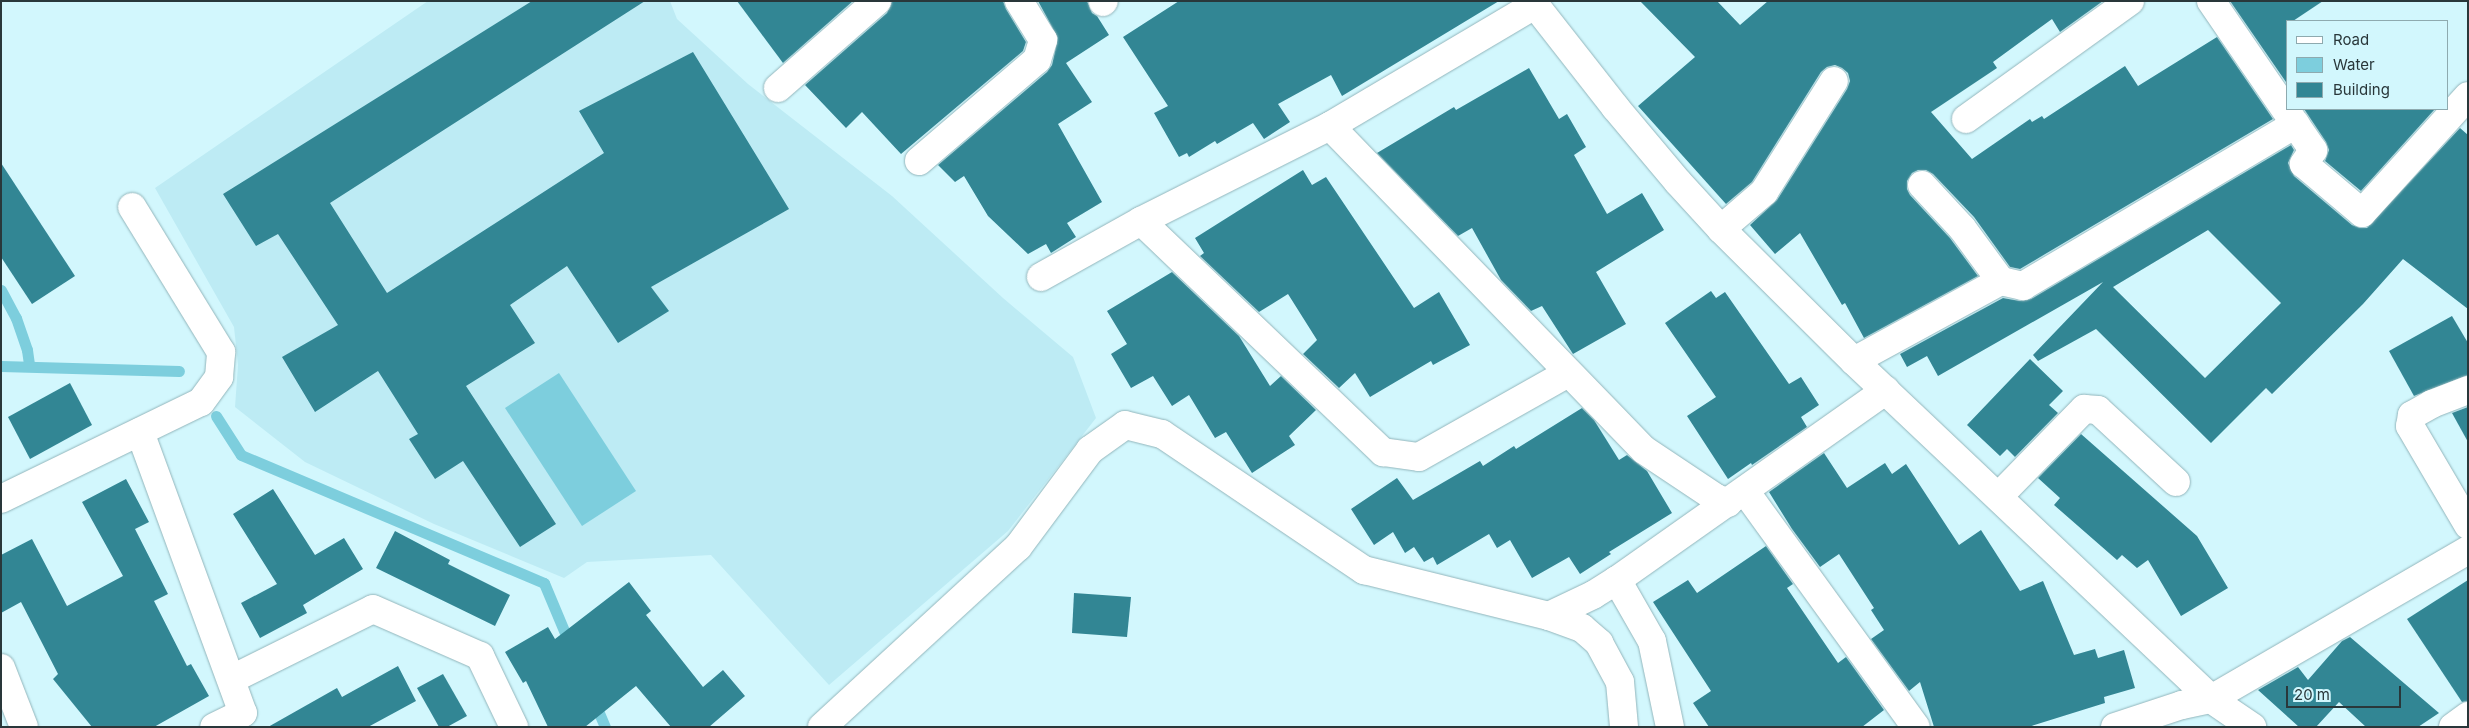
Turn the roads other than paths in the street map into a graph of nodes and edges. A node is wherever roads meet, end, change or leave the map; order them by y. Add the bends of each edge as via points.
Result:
1 (876, 1) edge
2 (1019, 1) edge
3 (2130, 1) edge
4 (2211, 1) edge
5 (1533, 3) edge
6 (1834, 81) dead end
7 (778, 88) dead end
8 (2468, 96) edge
9 (2286, 110) edge
10 (2286, 110) edge
11 (1966, 119) dead end
12 (2296, 124) junction
13 (1330, 126) junction
14 (920, 161) dead end
15 (1922, 185) dead end
16 (132, 207) dead end
17 (1141, 221) junction
18 (1721, 229) junction
19 (1041, 277) dead end
20 (2001, 281) junction
21 (1854, 361) junction
22 (1568, 373) junction
23 (1886, 390) junction
24 (2468, 390) edge
25 (140, 432) junction
26 (2176, 482) dead end
27 (1999, 496) junction
28 (1736, 497) junction
29 (1, 499) edge
30 (2468, 525) edge
31 (2468, 550) edge
32 (1617, 580) junction
33 (1549, 616) junction
34 (1, 668) edge
35 (232, 679) junction
36 (2211, 699) junction
37 (2468, 716) edge
38 (24, 727) edge
39 (214, 727) edge
40 (514, 727) edge
41 (822, 727) edge
42 (1624, 727) edge
43 (1670, 727) edge
44 (1916, 727) edge
45 (2115, 727) edge
46 (2229, 727) edge
47 (2252, 727) edge
48 (2453, 727) edge

1 - 7 street
2 - 14 street via 1043,40 1037,60
3 - 11 street
4 - 9 street
5 - 13 street
5 - 18 street via 1615,107
6 - 18 street via 1764,192
8 - 12 street via 2362,213 2304,164 2313,150
10 - 12 street
12 - 20 street via 2023,286
13 - 17 street
13 - 22 street
15 - 20 street via 1962,228
16 - 25 street via 221,352 219,377 201,402
17 - 19 street
17 - 22 street via 1383,452 1419,457
18 - 21 street
20 - 21 street
21 - 23 street
22 - 28 street via 1644,450 1716,498
23 - 27 street
23 - 28 street
24 - 30 street via 2412,416 2410,426
25 - 29 street
25 - 35 street
26 - 27 street via 2098,410 2084,409
27 - 36 street
28 - 32 street
28 - 44 street
31 - 36 street
32 - 33 street
32 - 43 street via 1652,641
33 - 41 street via 1364,570 1162,434 1124,425 1090,450 1018,547
33 - 42 street via 1582,628 1599,643 1620,682
34 - 38 street
35 - 39 street via 243,713
35 - 40 street via 373,609 480,656
36 - 45 street
36 - 46 street
36 - 47 street
37 - 48 street

